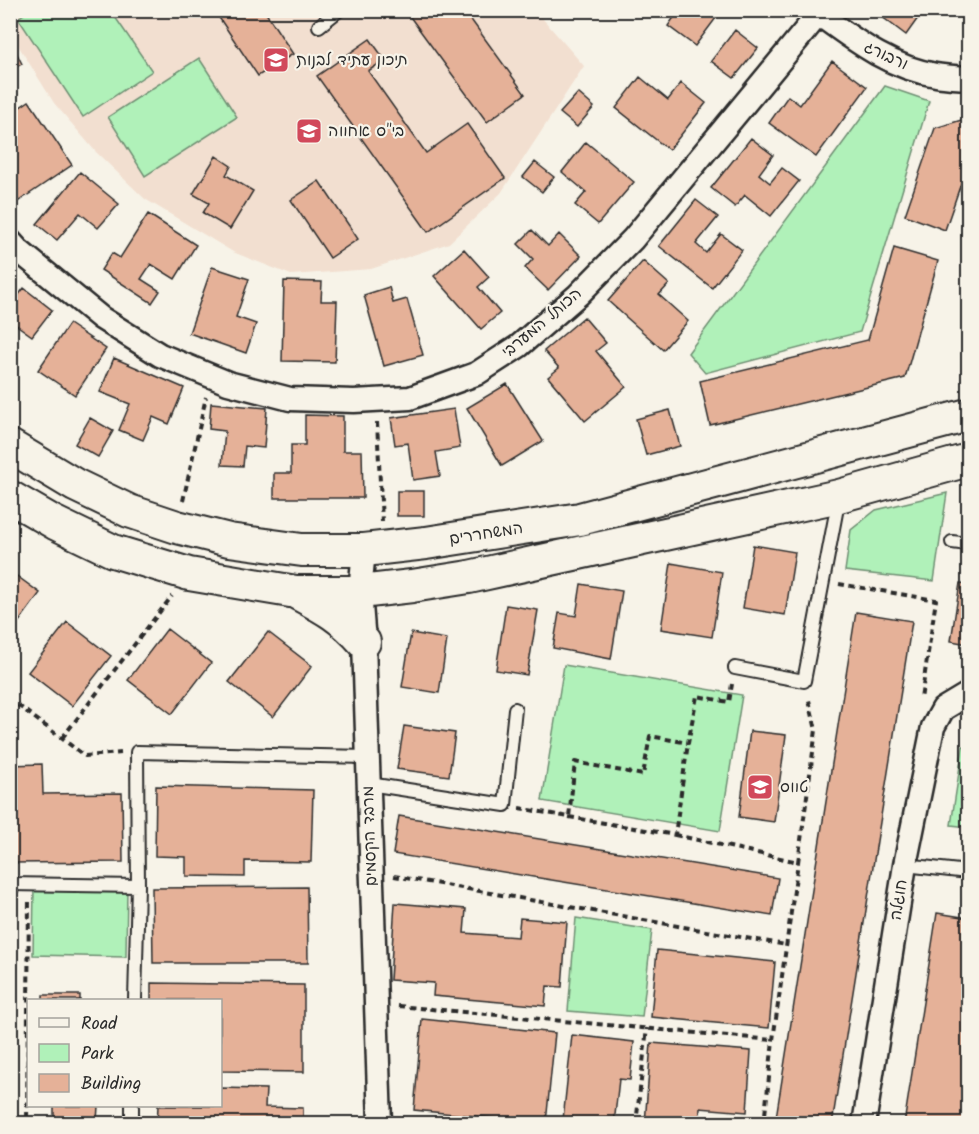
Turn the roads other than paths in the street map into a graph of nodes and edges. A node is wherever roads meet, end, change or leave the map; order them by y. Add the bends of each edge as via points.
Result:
1 (339, 10) edge
2 (818, 12) edge
3 (319, 26) dead end
4 (969, 78) edge
5 (13, 245) edge
6 (969, 415) edge
7 (10, 446) edge
8 (969, 460) edge
9 (839, 496) junction
10 (10, 497) edge
11 (952, 542) dead end
12 (969, 544) edge
13 (374, 548) junction
14 (296, 592) junction
15 (360, 592) junction
16 (364, 642) junction
17 (735, 669) road end
18 (969, 694) edge
19 (515, 710) dead end
20 (368, 757) junction
21 (369, 784) junction
22 (905, 865) junction
23 (969, 872) edge
24 (10, 884) edge
25 (138, 886) junction
26 (135, 999) edge
27 (132, 1107) edge
28 (132, 1124) edge
29 (380, 1124) edge
30 (864, 1124) edge

1 - 3 lane
2 - 4 street, ורבורג via 870,51 898,64 936,75
2 - 5 street, הכותל המערבי via 633,239 578,295 519,346 476,374 410,398 290,399 228,383 160,355 101,318
6 - 13 main road, המשחררים via 580,519
7 - 13 main road, המשחררים via 129,511 177,527 230,540 302,550
8 - 9 main road
9 - 15 main road via 469,578
9 - 17 lane via 804,681
10 - 14 main road via 113,551 189,574
11 - 12 lane
13 - 15 street, מרבד הקסמים
14 - 15 main road
14 - 16 main road via 334,614
15 - 16 street, מרבד הקסמים
16 - 20 street, מרבד הקסמים
18 - 22 street, חוגלה via 943,709 933,727
19 - 21 lane via 505,805
20 - 21 street, מרבד הקסמים
20 - 25 lane via 137,752
21 - 29 street, מרבד הקסמים
22 - 23 lane
22 - 30 street, חוגלה
24 - 25 lane
25 - 26 lane
27 - 28 lane

